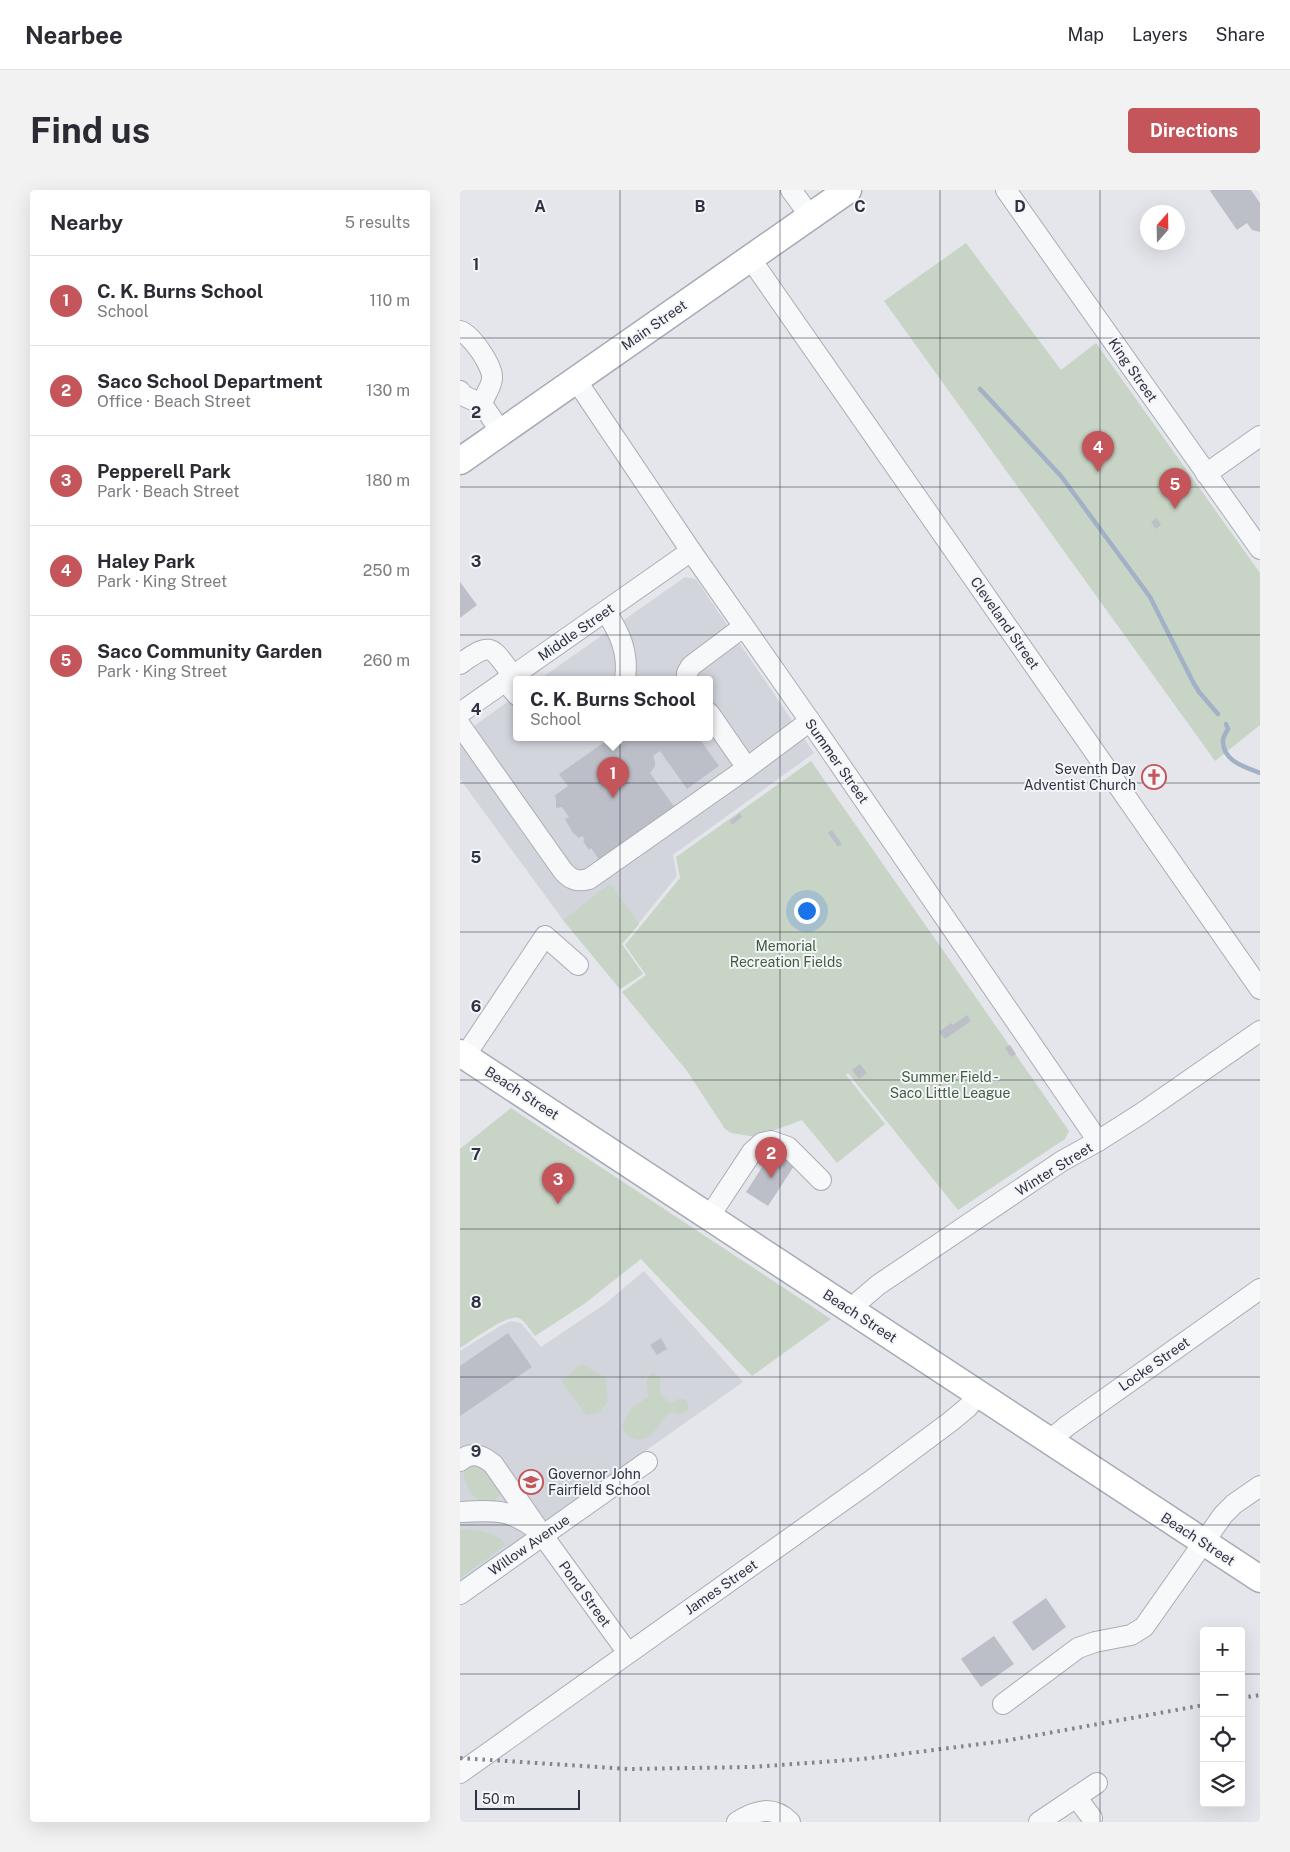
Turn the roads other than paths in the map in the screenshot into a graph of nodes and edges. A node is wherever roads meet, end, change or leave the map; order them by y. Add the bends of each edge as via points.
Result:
1 (791, 190) edge
2 (848, 190) edge
3 (1006, 190) edge
4 (810, 217) junction
5 (750, 258) junction
6 (460, 331) edge
7 (576, 380) junction
8 (460, 392) edge
9 (482, 404) junction
10 (501, 432) junction
11 (1260, 436) edge
12 (460, 461) edge
13 (1206, 474) junction
14 (1260, 549) edge
15 (691, 551) junction
16 (606, 612) junction
17 (743, 627) junction
18 (460, 664) edge
19 (522, 676) edge
20 (625, 676) edge
21 (687, 676) edge
22 (512, 684) edge
23 (460, 714) edge
24 (713, 719) edge
25 (810, 721) junction
26 (460, 725) edge
27 (747, 768) junction
28 (578, 965) dead end
29 (1260, 989) edge
30 (1260, 1031) edge
31 (463, 1054) edge
32 (1098, 1141) junction
33 (821, 1180) dead end
34 (709, 1217) junction
35 (1260, 1289) edge
36 (850, 1310) junction
37 (978, 1394) junction
38 (1049, 1441) junction
39 (460, 1461) edge
40 (648, 1462) dead end
41 (1260, 1486) edge
42 (460, 1512) edge
43 (542, 1534) junction
44 (1203, 1542) junction
45 (1260, 1579) edge
46 (460, 1594) edge
47 (628, 1653) junction
48 (1003, 1704) dead end
49 (460, 1774) edge
50 (1097, 1783) dead end
51 (1076, 1797) junction
52 (1092, 1818) dead end
53 (737, 1822) edge
54 (790, 1822) edge
55 (1040, 1822) edge

1 - 4 street
2 - 4 main road, Main Street
3 - 13 street, King Street
4 - 5 main road, Main Street
5 - 7 main road, Main Street
5 - 29 street, Cleveland Street
6 - 9 street via 469,336 491,371 492,378
7 - 10 main road, Main Street
7 - 15 street, Summer Street
8 - 9 street
9 - 10 street
10 - 12 main road, Main Street
11 - 13 street
13 - 14 street, King Street
15 - 16 street, Middle Street
15 - 17 street, Summer Street
16 - 19 street, Middle Street
16 - 20 street via 625,651
17 - 21 street via 691,666
17 - 25 street, Summer Street
18 - 22 street via 481,650 494,651
22 - 23 street, Middle Street
24 - 27 street
25 - 27 street
25 - 32 street, Summer Street
26 - 27 street via 564,871 575,880 589,879
28 - 31 street via 545,936
30 - 32 street, Winter Street
31 - 34 main road, Beach Street
32 - 36 street, Winter Street via 1062,1161 878,1285
33 - 34 street via 788,1147 771,1141 762,1143 752,1152
34 - 36 main road, Beach Street
35 - 38 street, Locke Street
36 - 37 main road, Beach Street
37 - 38 main road, Beach Street
37 - 47 street, James Street via 958,1416 933,1435
38 - 44 main road, Beach Street
39 - 43 street, Pond Street via 474,1454 493,1464
40 - 43 street, Willow Avenue
41 - 44 street via 1222,1515
42 - 43 street via 502,1512 526,1522
43 - 46 street, Willow Avenue
43 - 47 street, Pond Street
44 - 45 main road, Beach Street
44 - 48 street via 1144,1627 1132,1635 1078,1648
47 - 49 street, James Street
50 - 51 street
51 - 52 street
51 - 55 street
53 - 54 street via 760,1811 771,1810

